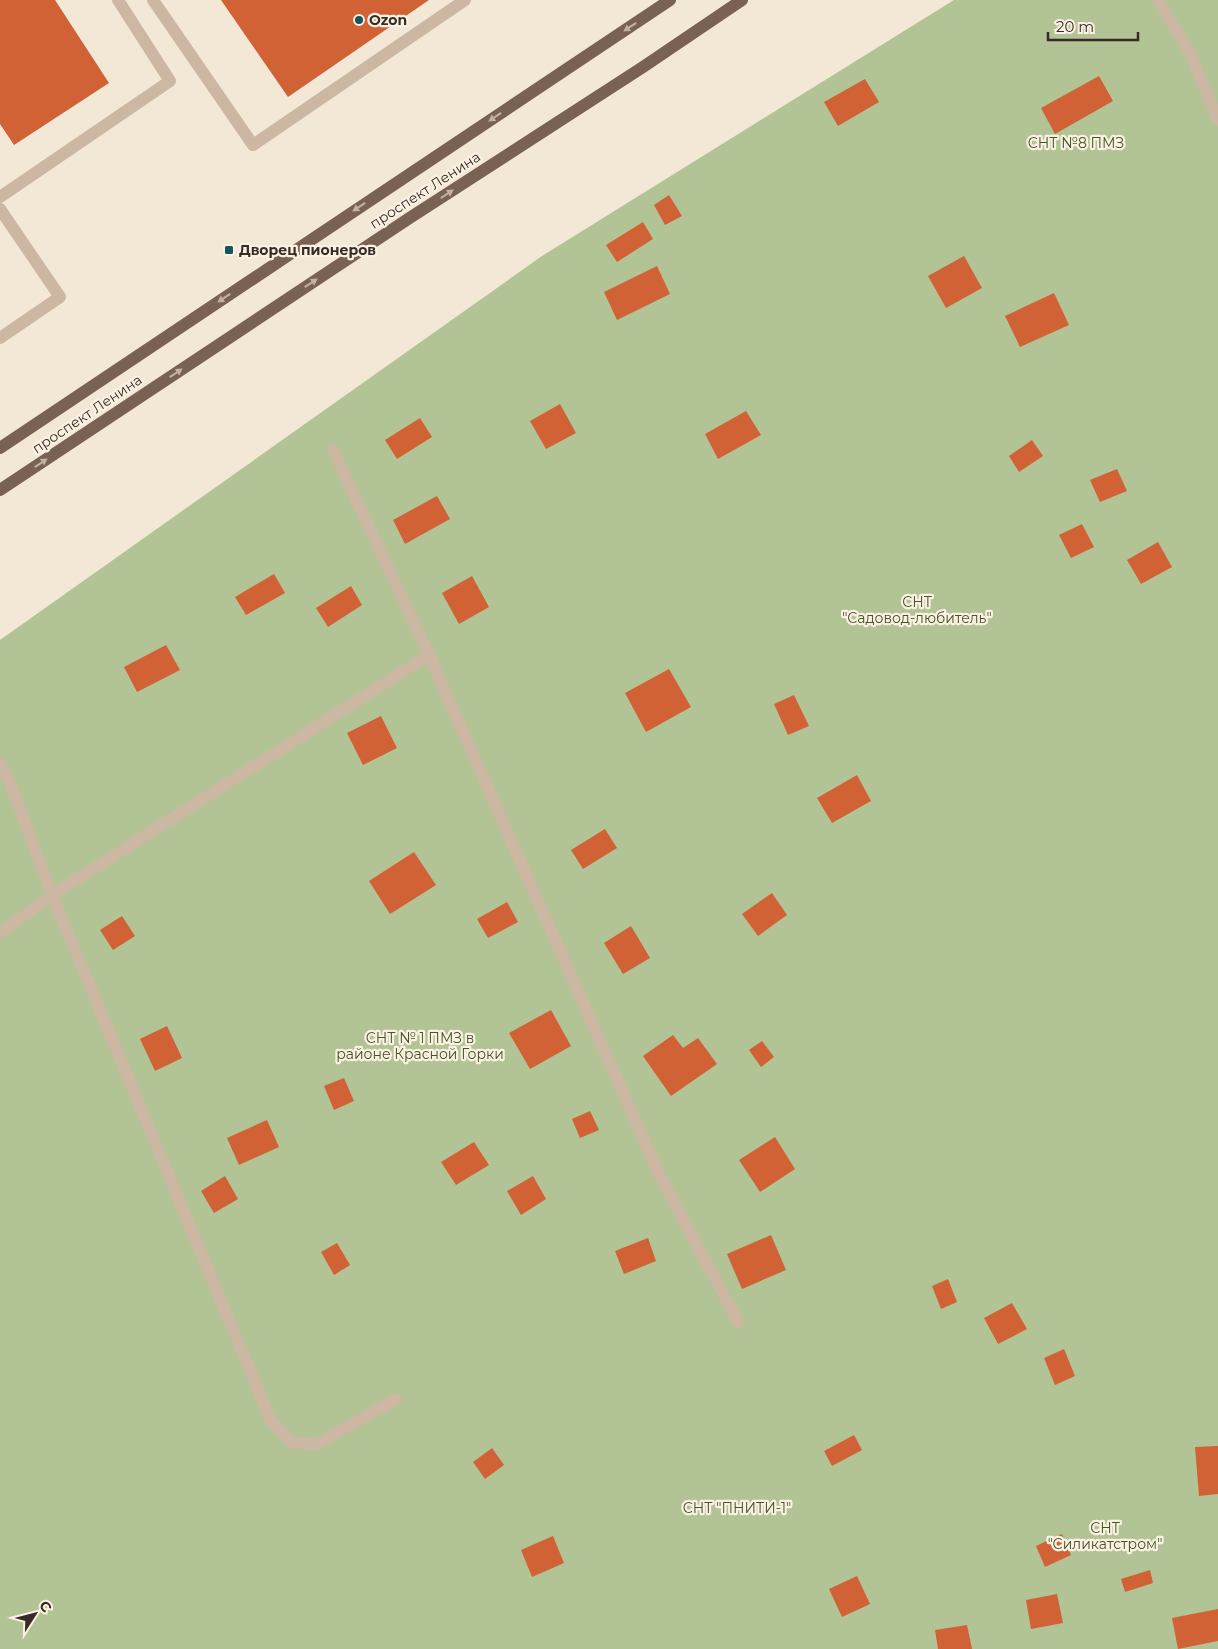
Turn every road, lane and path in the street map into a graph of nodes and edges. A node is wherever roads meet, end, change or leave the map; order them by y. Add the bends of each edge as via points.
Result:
1 (118, 0) edge
2 (153, 0) edge
3 (465, 0) edge
4 (670, 0) edge
5 (742, 0) edge
6 (1158, 0) edge
7 (1218, 120) edge
8 (0, 197) edge
9 (0, 209) edge
10 (0, 338) edge
11 (0, 448) edge
12 (333, 450) dead end
13 (0, 490) edge
14 (430, 655) junction
15 (0, 763) edge
16 (52, 895) junction
17 (0, 933) edge
18 (738, 1322) dead end
19 (396, 1399) dead end

1 - 8 lane via 170,81
2 - 3 lane via 253,144
4 -> 11 main road, проспект Ленина
13 -> 5 main road, проспект Ленина
6 - 7 lane via 1190,53
9 - 10 lane via 60,297
12 - 14 lane
14 - 16 lane
14 - 18 lane via 659,1174
15 - 16 lane
16 - 17 lane
16 - 19 lane via 271,1421 292,1443 317,1444

